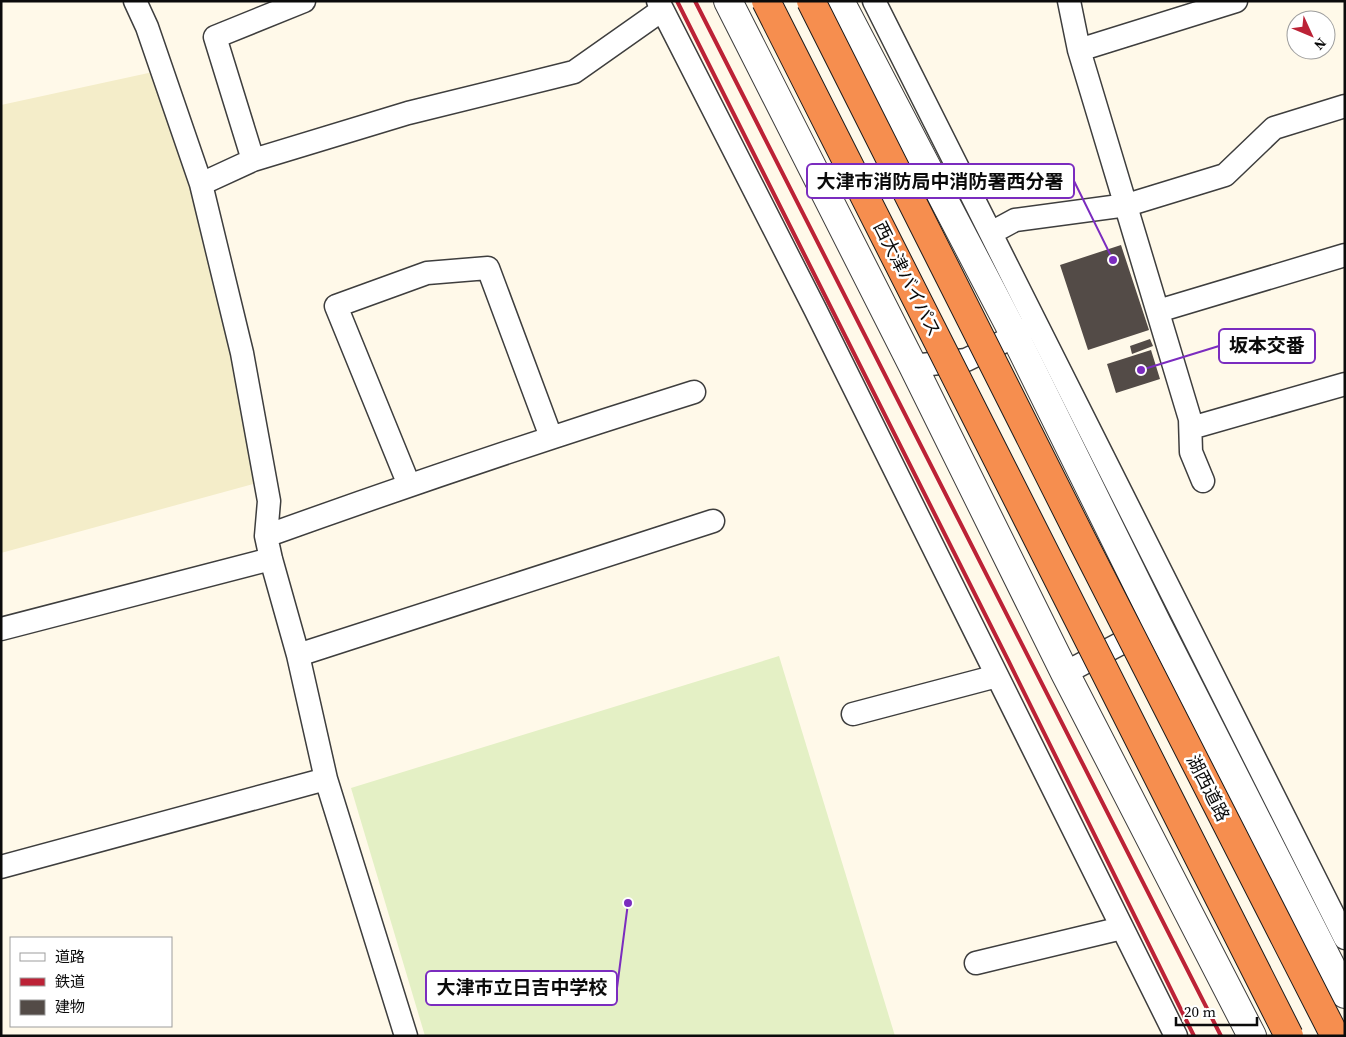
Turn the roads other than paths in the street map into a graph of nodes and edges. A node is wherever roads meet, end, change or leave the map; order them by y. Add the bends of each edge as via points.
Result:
1 (135, 1) edge
2 (304, 1) edge
3 (728, 1) edge
4 (766, 1) edge
5 (811, 1) edge
6 (840, 1) edge
7 (874, 1) edge
8 (1069, 1) edge
9 (1236, 1) edge
10 (660, 5) edge
11 (1079, 50) junction
12 (1345, 106) edge
13 (254, 160) junction
14 (201, 184) junction
15 (1127, 205) junction
16 (972, 208) junction
17 (992, 232) junction
18 (1345, 255) edge
19 (1158, 311) junction
20 (1031, 327) junction
21 (913, 366) junction
22 (1345, 384) edge
23 (694, 392) dead end
24 (1191, 428) junction
25 (551, 437) junction
26 (1203, 480) dead end
27 (409, 485) junction
28 (713, 521) dead end
29 (266, 536) junction
30 (271, 559) junction
31 (1177, 614) junction
32 (1, 629) edge
33 (298, 655) junction
34 (1064, 672) junction
35 (997, 676) junction
36 (853, 714) dead end
37 (326, 779) junction
38 (1, 867) edge
39 (1122, 928) junction
40 (1345, 938) edge
41 (976, 963) dead end
42 (1345, 994) edge
43 (406, 1036) edge
44 (1176, 1036) edge
45 (1252, 1036) edge
46 (1289, 1036) edge
47 (1335, 1036) edge

1 - 14 street
2 - 13 street via 215,37
3 - 21 street
4 - 46 highway, 西大津バイパス, bridge
5 - 47 highway, 湖西道路, bridge
6 - 16 street
7 - 16 street
8 - 11 street
9 - 11 street
10 - 13 street via 574,72 408,113
10 - 35 street
11 - 15 street
12 - 15 street via 1274,128 1225,175
13 - 14 street
14 - 29 street via 242,353 269,501
15 - 17 street via 1015,220
15 - 19 street
16 - 17 street
16 - 20 street
17 - 20 street
18 - 19 street
19 - 24 street
20 - 21 street via 966,360
20 - 31 street
21 - 34 street
22 - 24 street
23 - 25 street
24 - 26 street via 1191,452
25 - 27 street
25 - 27 street via 488,268 427,273 336,306
27 - 29 street
28 - 33 street
29 - 30 street
30 - 32 street
30 - 33 street
31 - 34 street
31 - 40 street
31 - 42 street
33 - 37 street
34 - 45 street
35 - 36 street
35 - 39 street
37 - 38 street
37 - 43 street
39 - 41 street
39 - 44 street

